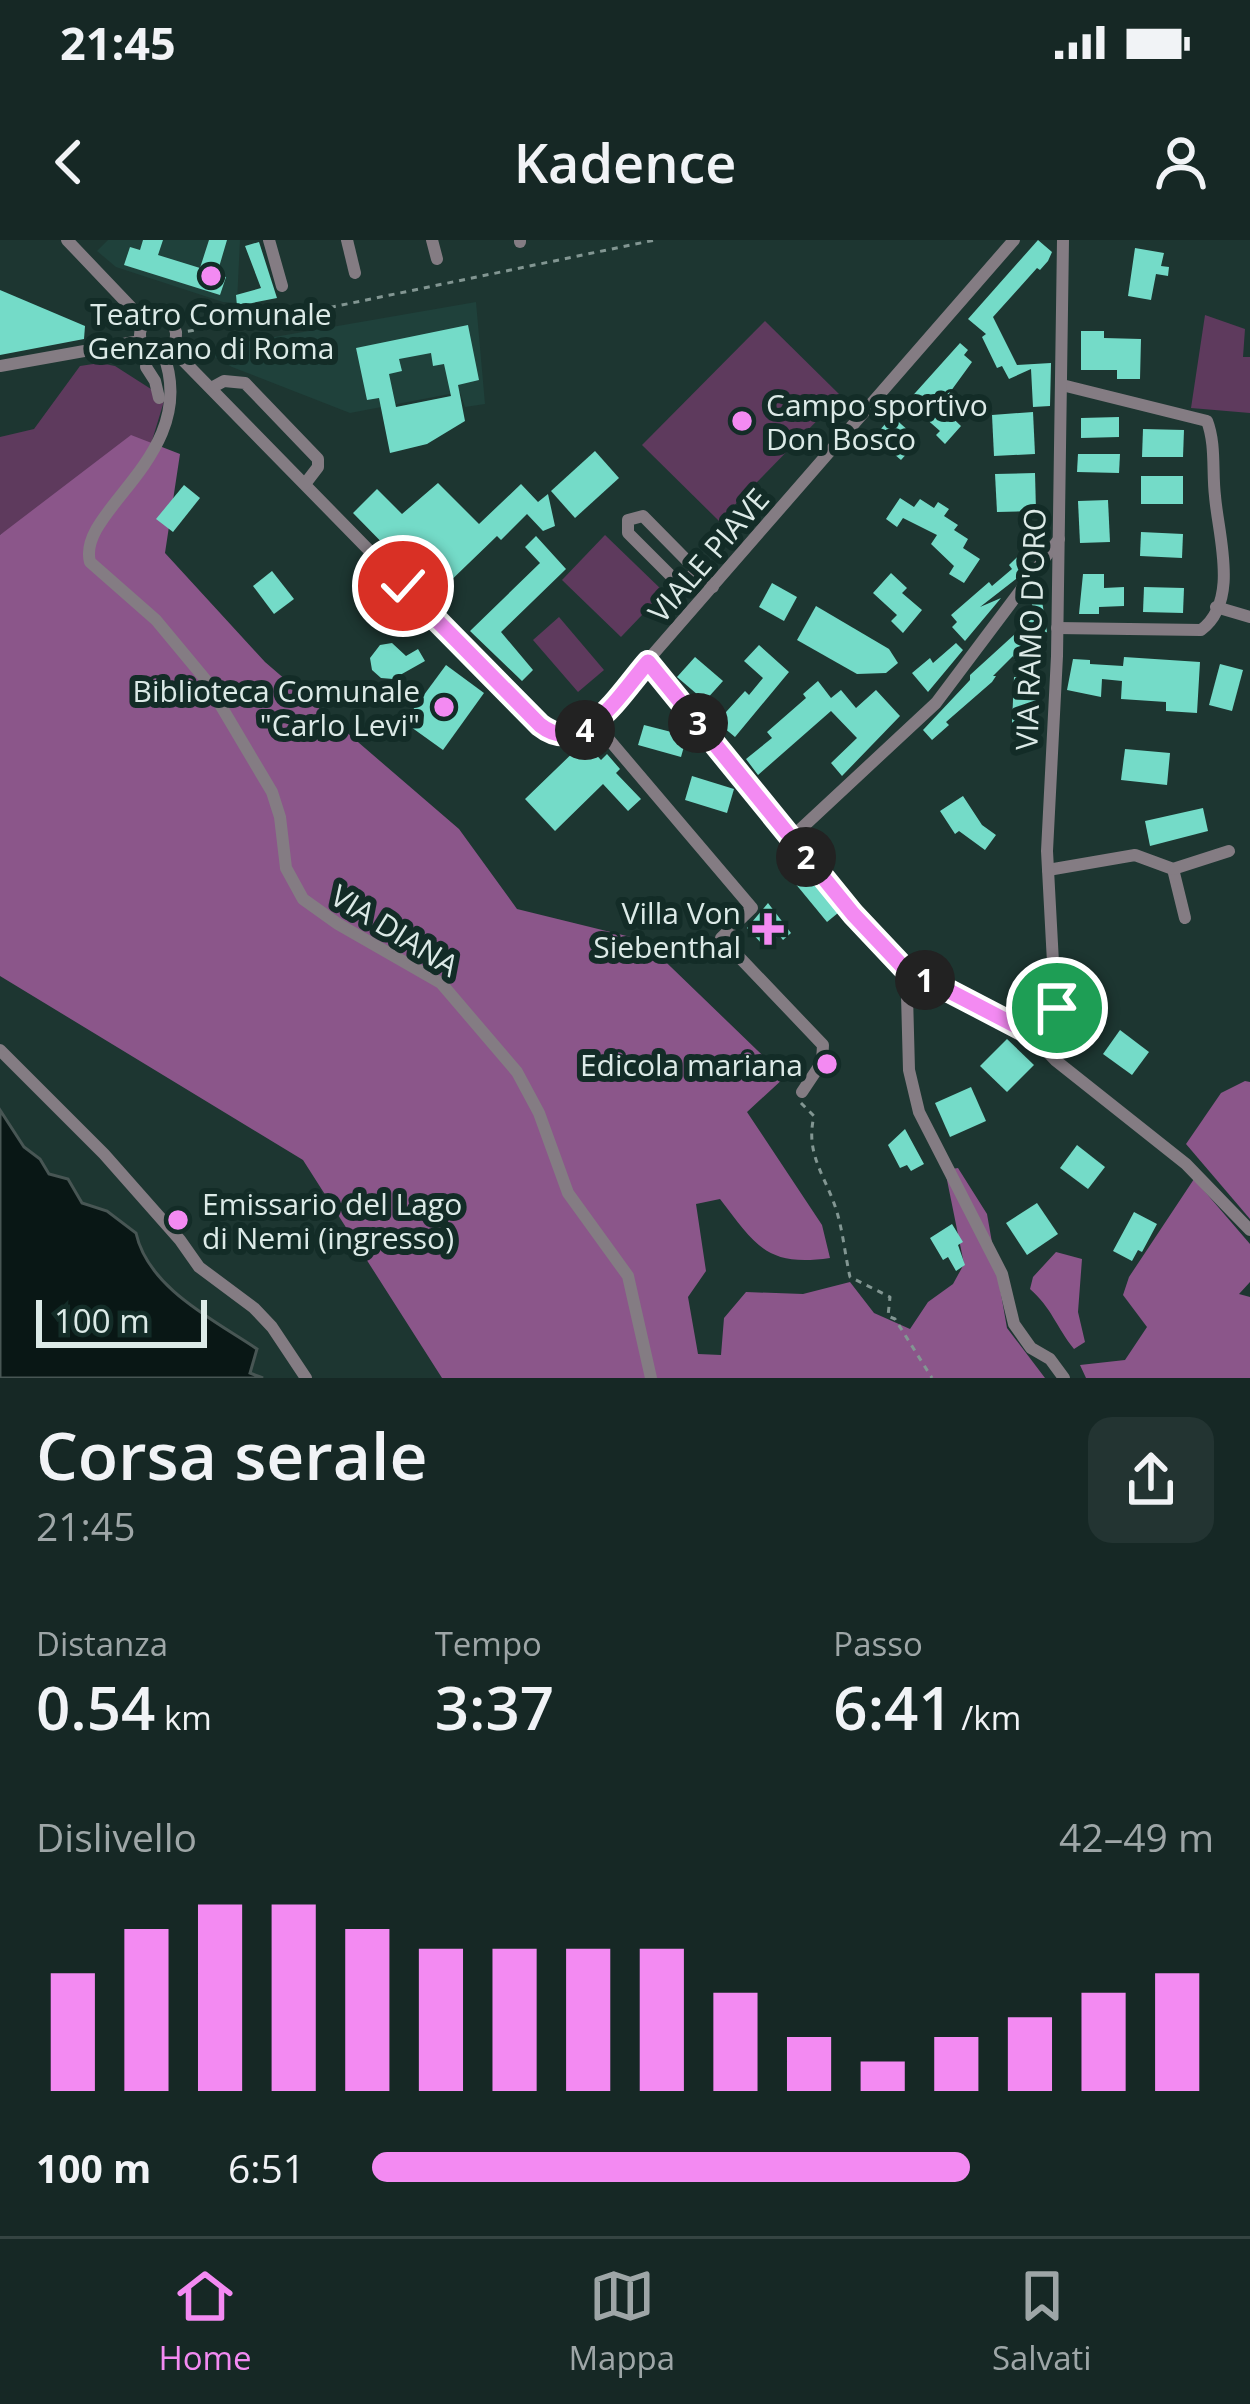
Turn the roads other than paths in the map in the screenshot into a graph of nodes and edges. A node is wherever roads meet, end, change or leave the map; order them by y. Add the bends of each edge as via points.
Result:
1 (67, 240) edge
2 (269, 240) edge
3 (347, 240) edge
4 (432, 240) edge
5 (1014, 240) edge
6 (1063, 240) edge
7 (437, 259) dead end
8 (355, 273) road end
9 (282, 286) road end
10 (145, 322) junction
11 (144, 346) junction
12 (167, 350) junction
13 (0, 366) edge
14 (1062, 385) junction
15 (213, 387) junction
16 (160, 398) dead end
17 (305, 484) junction
18 (1060, 538) junction
19 (697, 571) junction
20 (712, 587) junction
21 (1216, 607) junction
22 (1250, 617) edge
23 (1057, 628) junction
24 (648, 662) junction
25 (594, 722) junction
26 (791, 838) junction
27 (1229, 851) dead end
28 (1173, 869) junction
29 (1048, 870) junction
30 (1185, 918) dead end
31 (903, 967) junction
32 (928, 981) junction
33 (907, 995) junction
34 (1024, 1030) junction
35 (1049, 1030) junction
36 (0, 1050) edge
37 (802, 1092) road end
38 (1250, 1230) edge
39 (306, 1378) edge
40 (651, 1378) edge
41 (1064, 1378) edge

1 - 10 street
2 - 9 street
3 - 8 street
4 - 7 street
5 - 20 street, VIALE PIAVE
6 - 14 street, VIA RAMO D'ORO
10 - 11 street
10 - 12 street via 161,317 172,325
11 - 12 street
11 - 13 street
11 - 16 street
12 - 15 street
12 - 40 street, VIA DIANA via 172,392 165,424 145,465 92,534 90,562 156,620 205,679 272,792 286,868 303,899 441,983 517,1072 568,1193 628,1276
14 - 18 street, VIA RAMO D'ORO
14 - 21 street via 1207,421 1224,542
15 - 17 street
15 - 17 street via 244,383 318,459
17 - 25 street, VIALE PIAVE via 554,735 577,734
18 - 23 street, VIA RAMO D'ORO
18 - 26 street via 935,703
19 - 19 street via 643,516 628,520 628,533 676,581
19 - 20 street
20 - 24 street, VIALE PIAVE
21 - 22 street
21 - 23 street via 1208,625 1193,632
23 - 29 street, VIA RAMO D'ORO
24 - 25 street, VIALE PIAVE
24 - 26 street
25 - 37 street via 752,908 721,938 820,1039 824,1058
26 - 31 street
27 - 28 street
28 - 29 street via 1135,855
28 - 30 street
29 - 35 street, VIA RAMO D'ORO
31 - 32 street
31 - 33 street
32 - 33 street
32 - 34 street
33 - 41 street via 916,1104 1002,1274 1014,1324
34 - 35 street via 1030,1020
34 - 35 street via 1030,1042
35 - 38 street via 1067,1069 1186,1163
36 - 39 street via 127,1179 199,1268 272,1327

